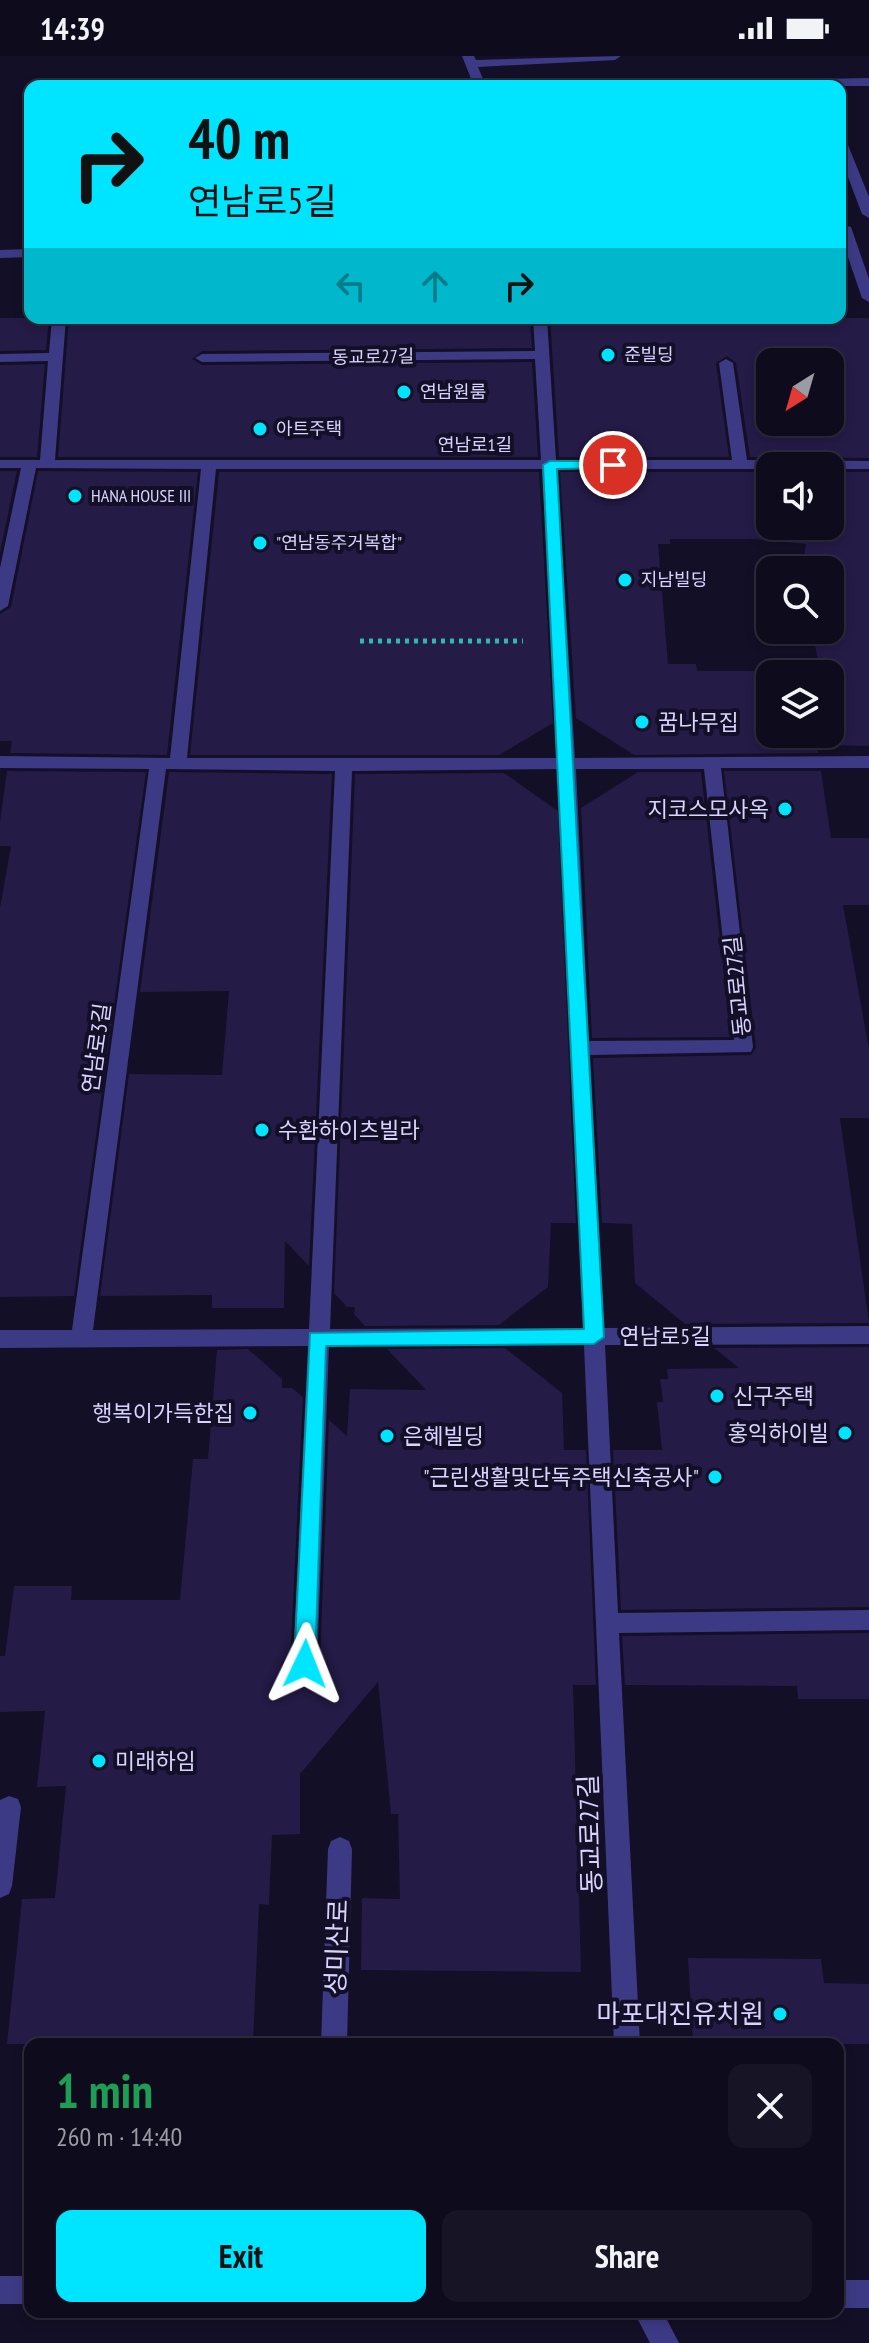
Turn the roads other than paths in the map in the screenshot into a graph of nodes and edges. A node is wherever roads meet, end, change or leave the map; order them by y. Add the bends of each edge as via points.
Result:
1 (615, 56) edge
2 (470, 60) edge
3 (478, 80) edge
4 (846, 82) edge
5 (869, 82) edge
6 (846, 155) edge
7 (869, 214) edge
8 (869, 226) edge
9 (846, 227) edge
10 (846, 238) edge
11 (24, 253) edge
12 (0, 254) edge
13 (869, 298) edge
14 (59, 324) edge
15 (540, 324) edge
16 (543, 355) junction
17 (56, 357) junction
18 (0, 358) edge
19 (202, 358) dead end
20 (726, 363) dead end
21 (0, 464) edge
22 (29, 464) junction
23 (47, 464) junction
24 (209, 464) junction
25 (550, 465) junction
26 (740, 465) junction
27 (869, 465) edge
28 (0, 606) edge
29 (0, 762) edge
30 (567, 762) junction
31 (712, 762) junction
32 (869, 762) edge
33 (168, 763) junction
34 (344, 765) junction
35 (581, 1048) junction
36 (869, 1335) edge
37 (594, 1337) junction
38 (317, 1338) junction
39 (0, 1339) edge
40 (81, 1340) junction
41 (869, 1620) edge
42 (609, 1623) junction
43 (305, 1664) dead end
44 (9, 1807) dead end
45 (340, 1849) dead end
46 (0, 1886) edge
47 (334, 2038) edge
48 (627, 2038) edge
49 (0, 2290) edge
50 (24, 2290) edge
51 (844, 2294) edge
52 (869, 2294) edge
53 (651, 2318) edge
54 (665, 2343) edge

1 - 2 street
2 - 3 street
4 - 5 street
6 - 7 street
8 - 9 street
10 - 13 street
11 - 12 street
14 - 17 street
15 - 16 street, 동교로27길
16 - 19 street, 동교로27길
16 - 25 street, 동교로27길
17 - 18 street
17 - 23 street
20 - 26 street
21 - 22 street, 연남로1길
22 - 23 street, 연남로1길
22 - 28 street
23 - 24 street, 연남로1길
24 - 25 street, 연남로1길
24 - 33 street
25 - 26 street, 연남로1길
25 - 30 street, 동교로27길
26 - 27 street, 연남로1길
29 - 33 street
30 - 31 street
30 - 34 street
30 - 35 street, 동교로27길
31 - 32 street
31 - 35 street, 동교로27길 via 744,1047
33 - 34 street
33 - 40 street, 연남로3길
34 - 38 street
35 - 37 street, 동교로27길
36 - 37 street, 연남로5길
37 - 38 street, 연남로5길
37 - 42 street, 동교로27길
38 - 40 street, 연남로5길
38 - 43 street
39 - 40 street, 연남로5길
41 - 42 street
42 - 48 street, 동교로27길
44 - 46 street
45 - 47 street, 성미산로
49 - 50 street
51 - 52 street
53 - 54 street

